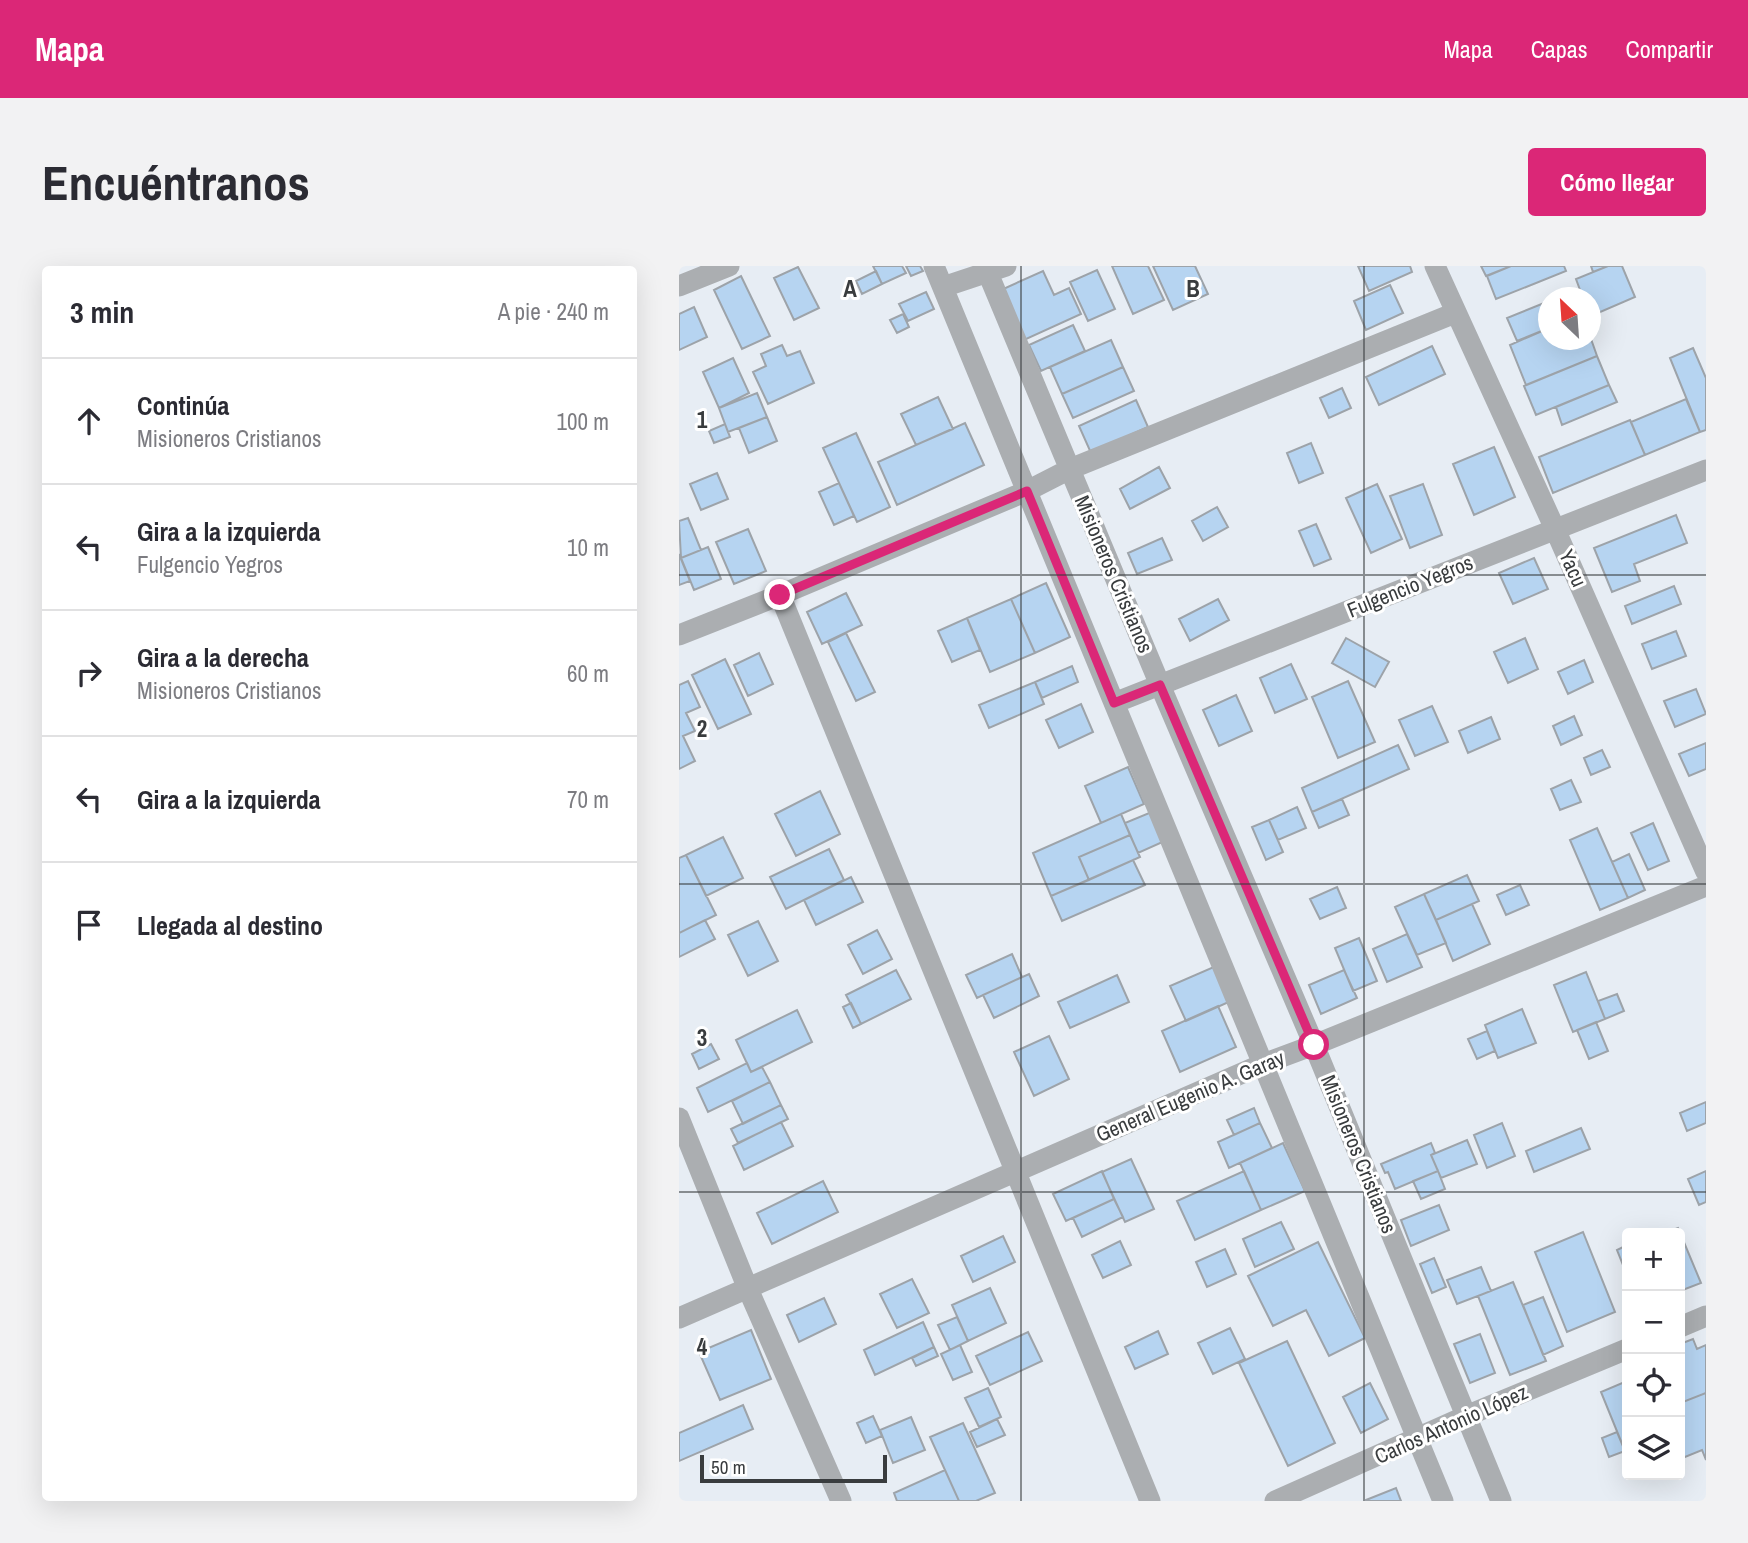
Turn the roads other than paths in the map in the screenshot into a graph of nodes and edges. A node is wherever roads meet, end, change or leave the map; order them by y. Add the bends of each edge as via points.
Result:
1 (729, 266) edge
2 (934, 266) edge
3 (1435, 266) edge
4 (993, 268) edge
5 (679, 286) edge
6 (943, 287) junction
7 (1455, 313) junction
8 (1070, 468) junction
9 (1706, 470) edge
10 (1027, 491) junction
11 (1555, 529) junction
12 (780, 595) junction
13 (679, 635) edge
14 (1160, 685) junction
15 (1114, 703) junction
16 (1706, 872) edge
17 (1706, 886) edge
18 (1314, 1045) junction
19 (1263, 1064) junction
20 (679, 1118) edge
21 (1015, 1171) junction
22 (748, 1289) junction
23 (1706, 1316) edge
24 (679, 1318) edge
25 (1685, 1325) edge
26 (1622, 1351) edge
27 (1466, 1416) junction
28 (1418, 1438) junction
29 (841, 1501) edge
30 (1150, 1501) edge
31 (1275, 1501) edge
32 (1443, 1501) edge
33 (1501, 1501) edge

1 - 5 street
2 - 6 street
3 - 7 street, Yacu
4 - 6 street
4 - 8 street, Misioneros Cristianos
6 - 10 street
7 - 8 street
7 - 11 street, Yacu
8 - 10 street
8 - 14 street, Misioneros Cristianos
9 - 11 street, Fulgencio Yegros
10 - 12 street
10 - 15 street
11 - 14 street, Fulgencio Yegros
11 - 16 street, Yacu
12 - 13 street
12 - 21 street
14 - 15 street, Fulgencio Yegros
14 - 18 street, Misioneros Cristianos
15 - 19 street
17 - 18 street, General Eugenio A. Garay
18 - 19 street, General Eugenio A. Garay
18 - 27 street, Misioneros Cristianos
19 - 21 street, General Eugenio A. Garay
19 - 28 street
20 - 22 street
21 - 22 street, General Eugenio A. Garay
21 - 30 street
22 - 24 street, General Eugenio A. Garay
22 - 29 street
23 - 25 street
26 - 27 street, Carlos Antonio López
27 - 28 street, Carlos Antonio López
27 - 33 street, Misioneros Cristianos
28 - 31 street, Carlos Antonio López
28 - 32 street

